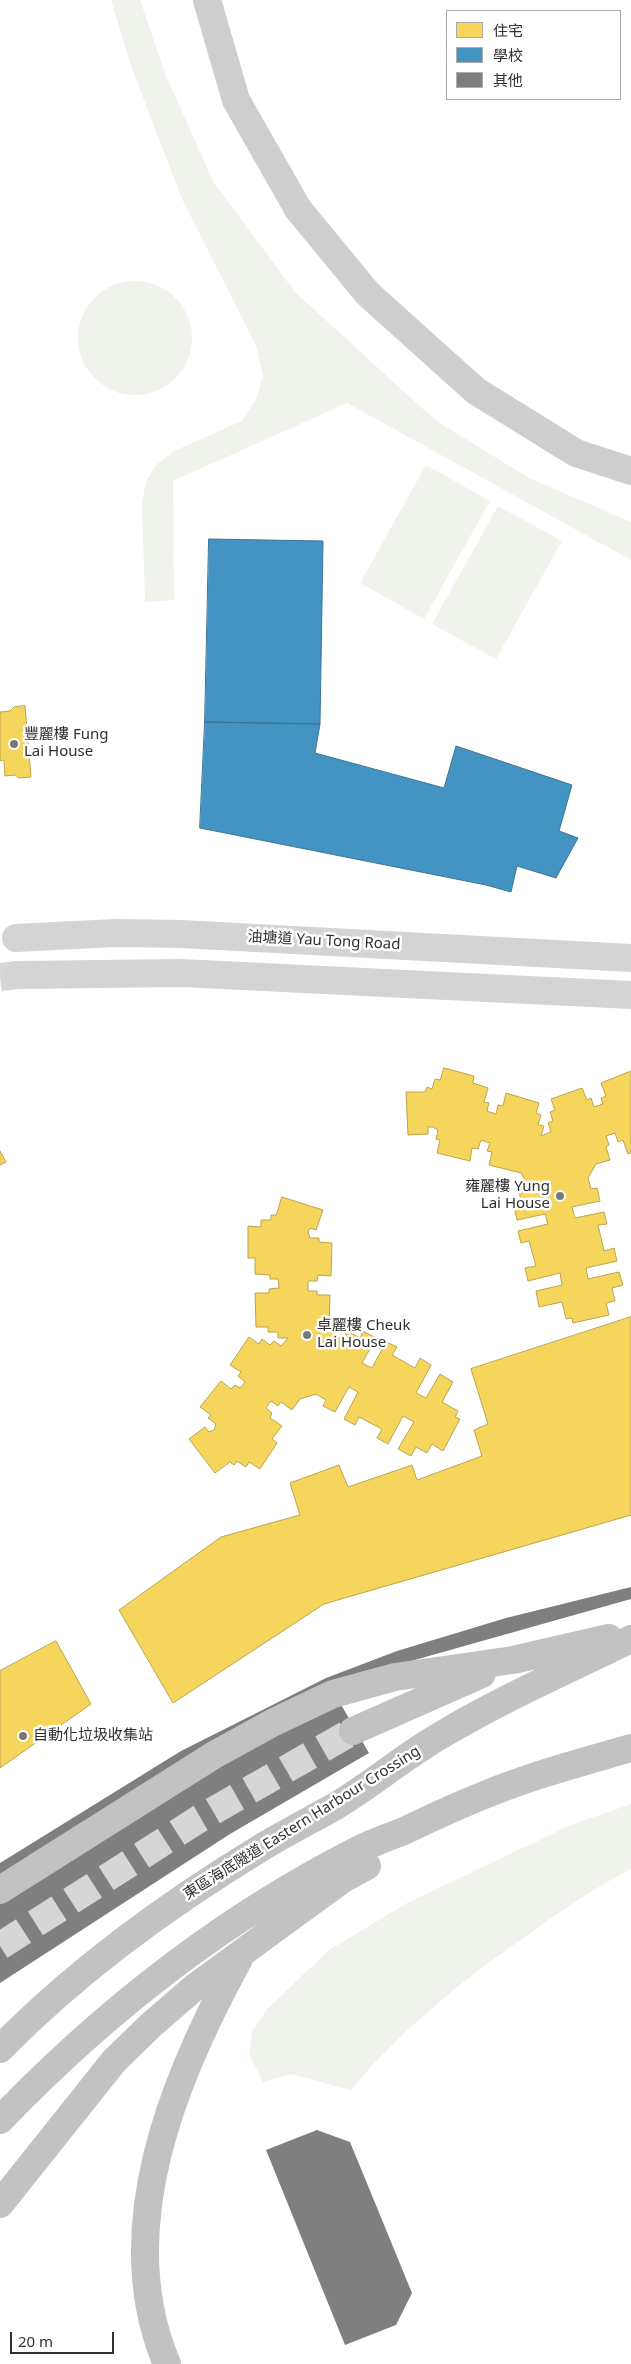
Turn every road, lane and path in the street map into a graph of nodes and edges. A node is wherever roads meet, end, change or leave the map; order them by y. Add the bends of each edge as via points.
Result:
1 (207, 0) edge
2 (631, 471) edge
3 (16, 938) dead end
4 (631, 958) edge
5 (18, 975) tunnel mouth
6 (631, 995) edge
7 (631, 1633) edge
8 (631, 1639) edge
9 (513, 1660) junction
10 (353, 1732) tunnel mouth
11 (631, 1748) edge
12 (568, 1766) junction
13 (0, 1890) edge
14 (242, 1954) junction
15 (0, 2049) edge
16 (0, 2120) edge
17 (0, 2204) edge
18 (167, 2364) edge

1 - 2 main road via 236,100 298,209 368,294 476,392 576,453
3 - 4 street, 油塘道 Yau Tong Road via 115,933 182,934
5 - 6 street via 181,972
7 - 9 highway
8 - 15 highway, 東區海底隧道 Eastern Harbour Crossing via 438,1737 336,1806 196,1889 64,1989
9 - 10 highway
9 - 13 highway via 395,1676 333,1694 214,1755
11 - 12 highway
12 - 14 highway via 343,1879
12 - 16 highway via 488,1793 360,1849 290,1888 158,1976 38,2080
14 - 17 highway via 195,1987 114,2061
14 - 18 highway via 187,2062 164,2127 150,2191 147,2292

